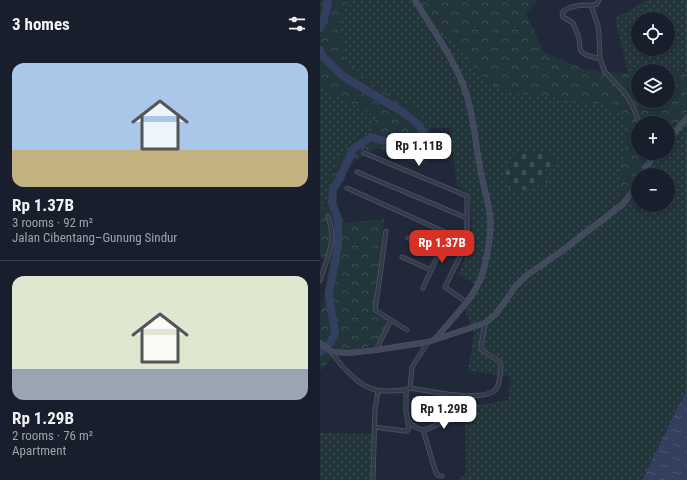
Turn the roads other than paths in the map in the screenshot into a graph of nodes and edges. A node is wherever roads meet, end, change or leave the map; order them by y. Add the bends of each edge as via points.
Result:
1 (415, 0) edge
2 (599, 0) edge
3 (593, 5) junction
4 (600, 59) junction
5 (636, 116) edge
6 (687, 118) edge
7 (675, 132) edge
8 (364, 153) dead end
9 (357, 172) dead end
10 (347, 188) dead end
11 (631, 193) edge
12 (328, 216) dead end
13 (467, 218) junction
14 (386, 231) dead end
15 (448, 233) junction
16 (408, 238) dead end
17 (467, 242) junction
18 (440, 252) junction
19 (402, 257) dead end
20 (431, 270) junction
21 (320, 281) edge
22 (423, 288) dead end
23 (466, 302) junction
24 (391, 320) junction
25 (485, 323) junction
26 (407, 330) dead end
27 (435, 339) junction
28 (428, 342) junction
29 (322, 344) edge
30 (376, 350) junction
31 (330, 351) junction
32 (410, 388) junction
33 (406, 390) junction
34 (378, 391) junction
35 (463, 417) dead end
36 (408, 421) junction
37 (374, 427) junction
38 (423, 430) junction
39 (442, 476) dead end
40 (374, 480) edge

1 - 23 main road via 452,61 465,89 490,216 490,233 482,274
2 - 3 street
3 - 4 street via 598,26
3 - 4 street via 571,7 562,14 573,23 582,52
4 - 5 street via 605,72 624,92
6 - 7 main road
8 - 13 street via 467,196
9 - 13 street
10 - 15 street
11 - 25 main road via 623,204 526,275 496,314
12 - 21 street via 332,239
13 - 17 street
14 - 24 street via 375,310
15 - 17 street
15 - 18 street
16 - 18 street
17 - 23 street via 445,287
18 - 20 street
19 - 20 street
20 - 22 street
23 - 27 main road
24 - 26 street
24 - 30 street
25 - 27 main road
25 - 32 street via 482,350 501,364 498,386 494,391 485,395 470,396
27 - 28 main road
28 - 30 main road
28 - 32 street via 412,367
29 - 31 main road
30 - 31 main road via 348,353
31 - 34 street via 348,372
32 - 33 street
33 - 34 street
33 - 36 street
34 - 37 street
35 - 38 street
36 - 37 street via 407,431
36 - 38 street
37 - 40 street
38 - 39 street via 436,473

